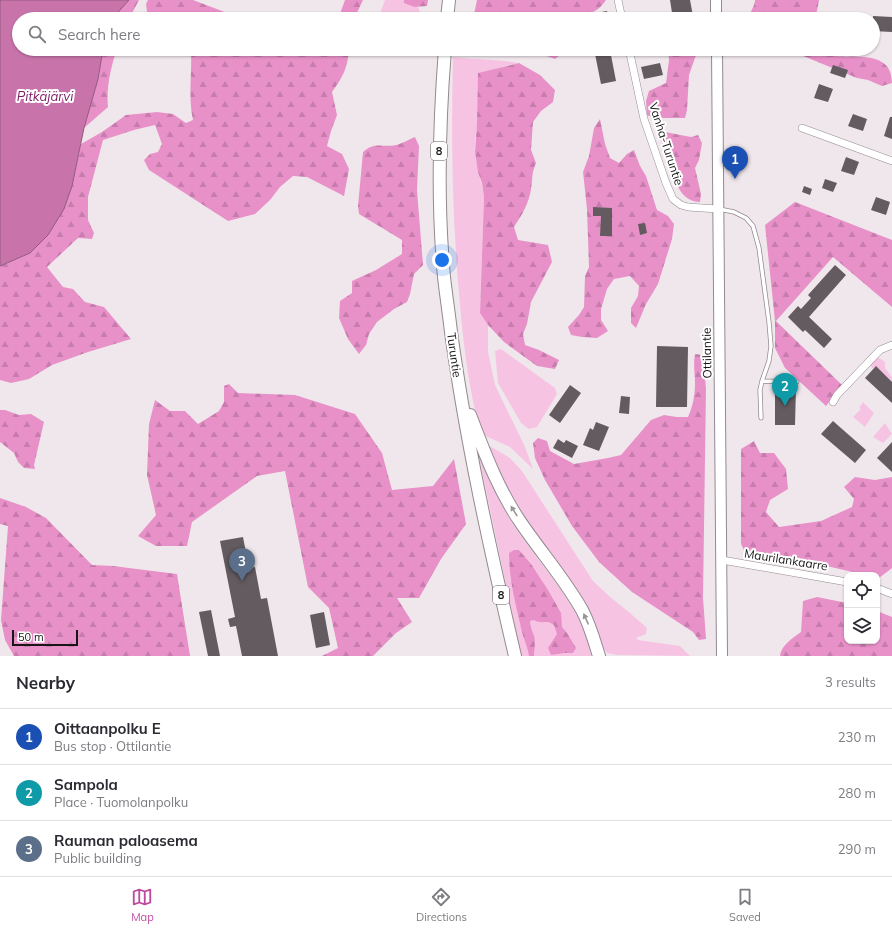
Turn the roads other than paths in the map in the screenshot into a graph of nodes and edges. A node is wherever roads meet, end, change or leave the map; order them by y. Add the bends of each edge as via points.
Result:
1 (449, 0) edge
2 (618, 0) edge
3 (716, 0) edge
4 (448, 12) edge
5 (621, 12) edge
6 (716, 12) edge
7 (445, 56) edge
8 (630, 56) edge
9 (716, 56) edge
10 (802, 128) dead end
11 (892, 161) edge
12 (718, 209) junction
13 (892, 345) edge
14 (762, 381) junction
15 (797, 382) dead end
16 (459, 386) junction
17 (833, 402) dead end
18 (761, 418) dead end
19 (722, 560) junction
20 (844, 581) edge
21 (880, 589) edge
22 (892, 594) edge
23 (515, 656) edge
24 (599, 656) edge
25 (722, 656) edge

1 - 4 highway
2 - 5 street
3 - 6 main road
7 - 16 highway, Turuntie / 8 via 439,155 440,222 444,277
8 - 12 street, Vanha-Turuntie via 644,120 673,199 688,207
9 - 12 main road, Ottilantie
10 - 11 street
12 - 14 lane via 734,212 746,218 752,226 759,248 771,346
12 - 19 main road, Ottilantie
13 - 17 street via 880,350
14 - 15 lane
14 - 18 lane
16 - 23 highway, Turuntie / 8 via 487,533
24 -> 16 highway via 581,610 501,490
19 - 20 street, Maurilankaarre
19 - 25 main road, Ottilantie
21 - 22 street

